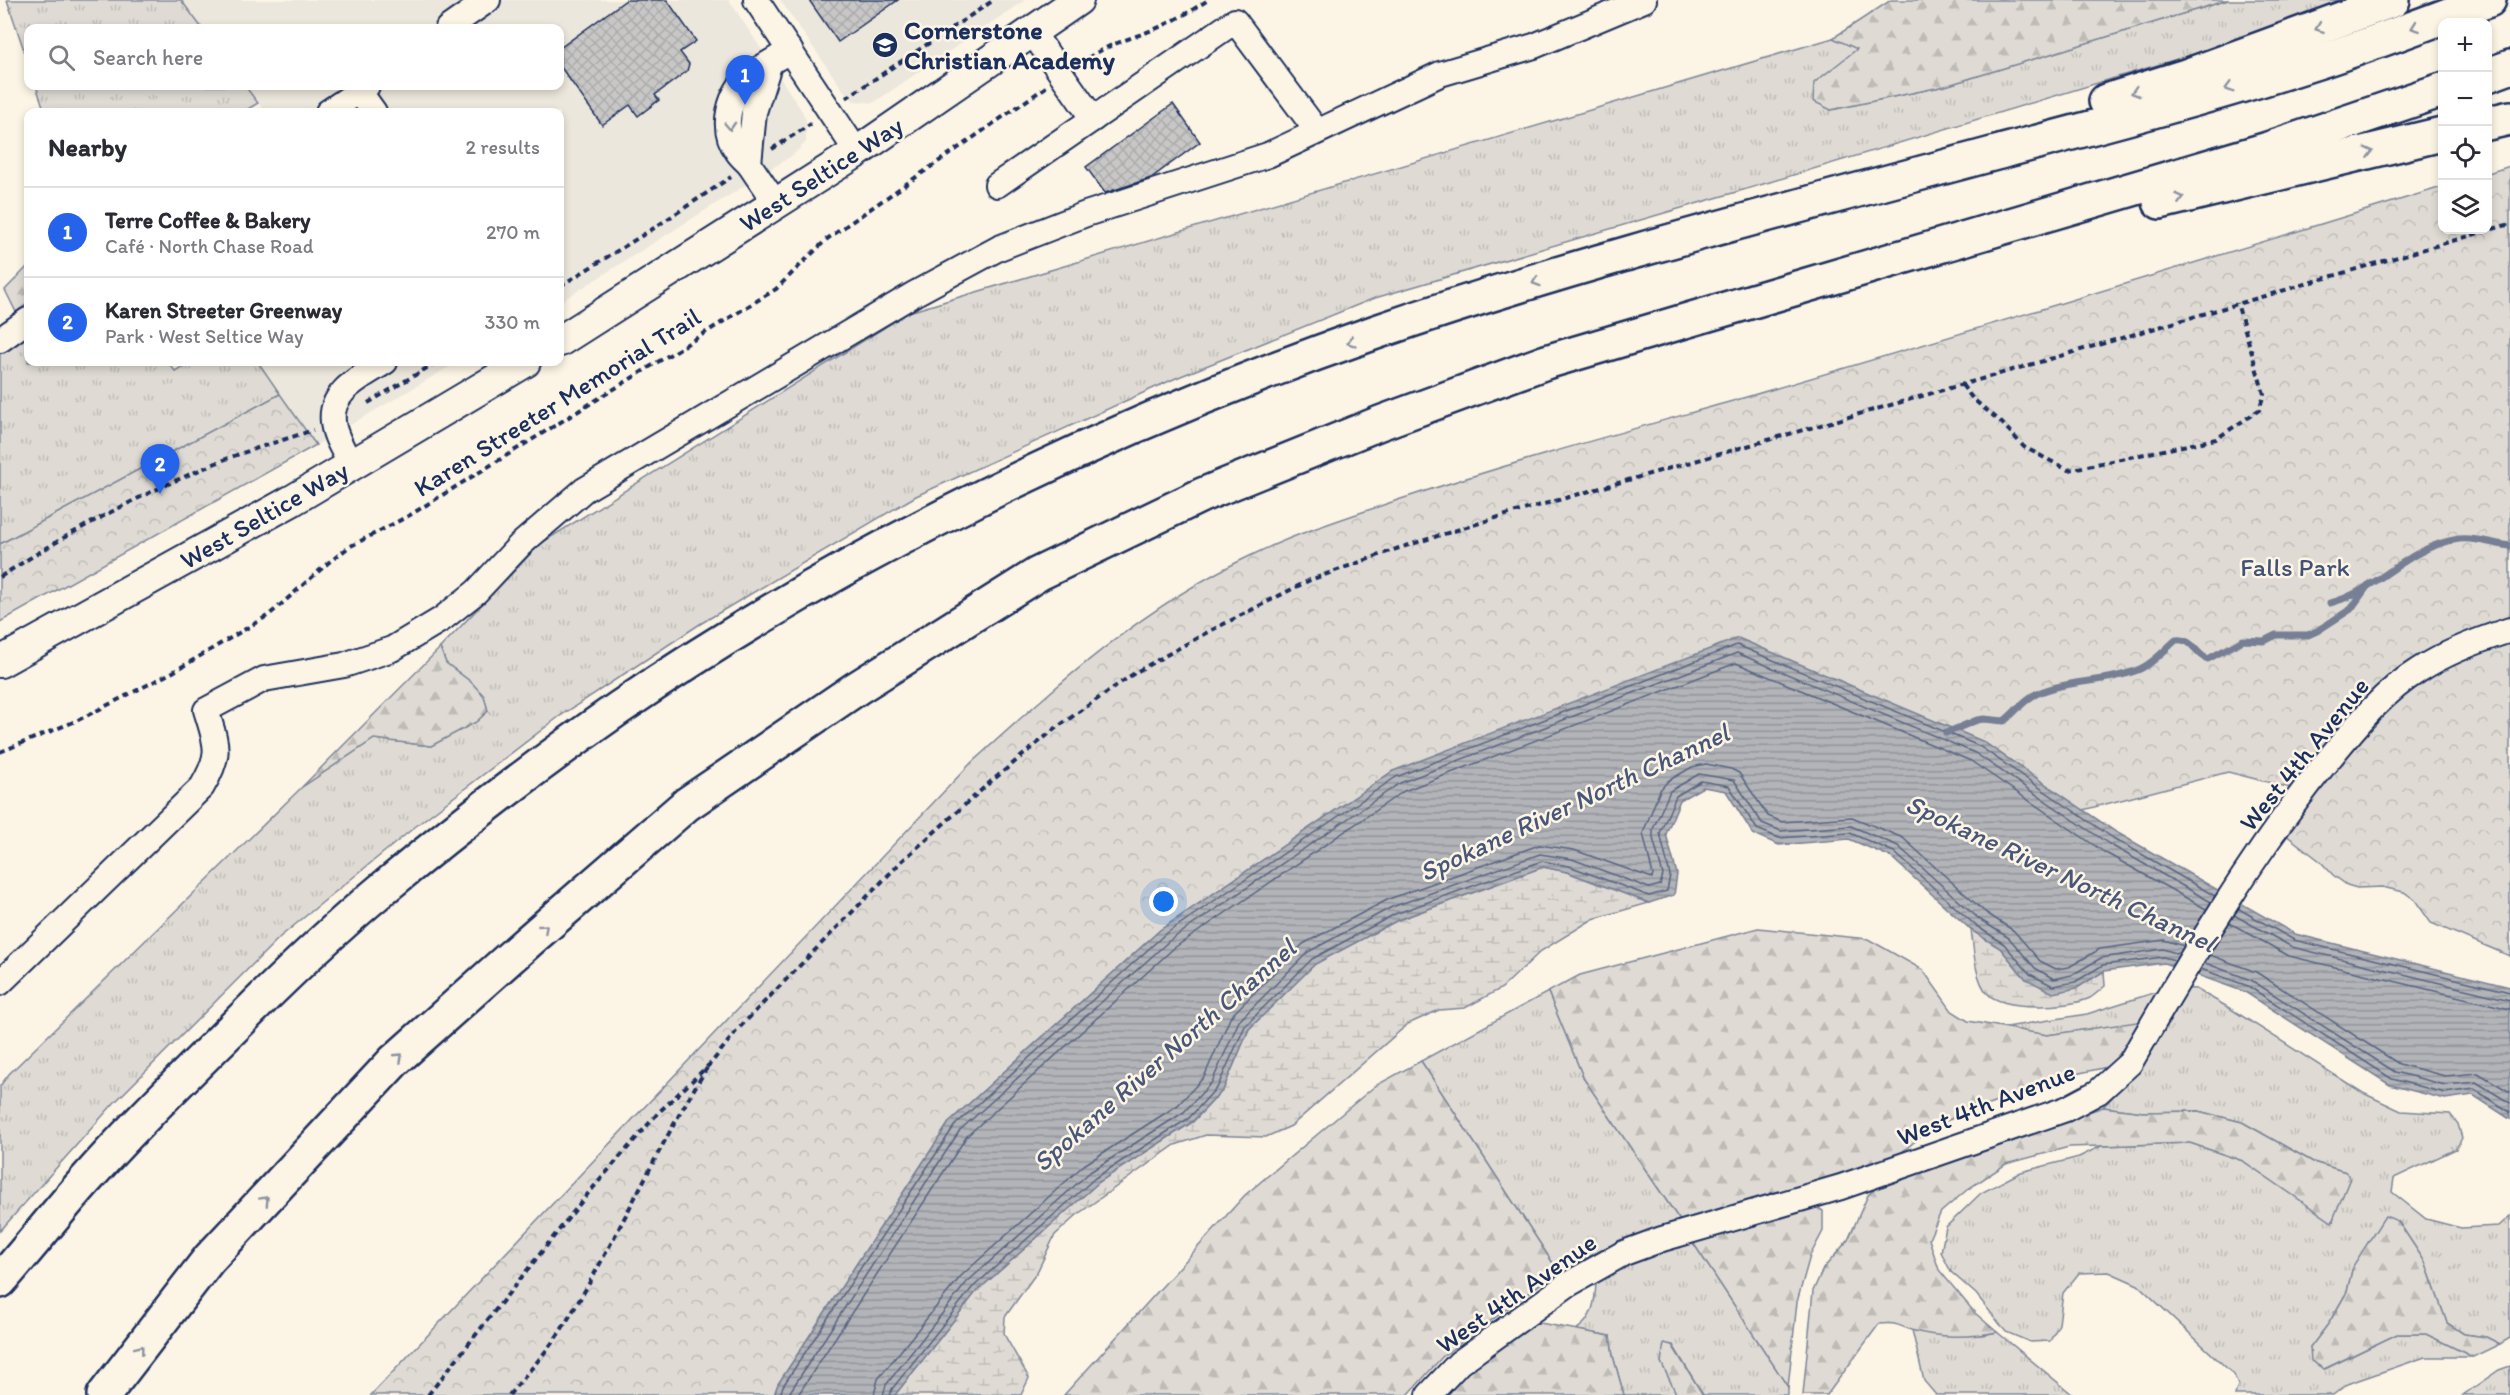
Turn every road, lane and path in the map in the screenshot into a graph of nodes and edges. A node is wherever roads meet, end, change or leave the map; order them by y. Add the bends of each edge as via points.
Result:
1 (488, 0) edge
2 (756, 0) edge
3 (994, 0) edge
4 (1078, 0) edge
5 (1208, 0) edge
6 (1644, 0) edge
7 (2393, 0) edge
8 (2489, 0) edge
9 (454, 24) edge
10 (1032, 32) junction
11 (790, 50) junction
12 (2510, 67) edge
13 (2492, 73) edge
14 (1063, 75) junction
15 (360, 90) edge
16 (364, 90) edge
17 (2438, 91) edge
18 (334, 108) edge
19 (372, 108) edge
20 (831, 110) junction
21 (2510, 118) edge
22 (1093, 119) junction
23 (2492, 122) edge
24 (1317, 131) junction
25 (2438, 135) edge
26 (857, 152) junction
27 (749, 164) junction
28 (997, 185) dead end
29 (776, 204) junction
30 (2510, 224) edge
31 (1897, 258) junction
32 (1579, 268) junction
33 (564, 284) edge
34 (2237, 303) junction
35 (24, 323) edge
36 (564, 338) edge
37 (0, 340) edge
38 (378, 366) edge
39 (429, 366) edge
40 (518, 366) edge
41 (1962, 385) junction
42 (333, 423) junction
43 (351, 466) junction
44 (0, 577) edge
45 (2510, 630) edge
46 (0, 662) edge
47 (0, 752) edge
48 (0, 983) edge
49 (712, 1062) junction
50 (0, 1281) edge
51 (104, 1395) edge
52 (428, 1395) edge
53 (509, 1395) edge
54 (1429, 1395) edge

1 - 9 street
2 - 11 street
3 - 20 path
4 - 10 main road, West Seltice Way
5 - 14 path, Karen Streeter Memorial Trail via 1183,16 1098,50
6 - 24 street via 1534,46 1440,74
7 -> 32 highway via 2186,76
8 -> 32 highway via 2303,67
10 - 14 street
10 - 26 main road, West Seltice Way
11 - 20 street
11 - 27 street via 752,74 737,90 729,107 729,134 736,150
12 - 13 highway
14 - 22 street
14 - 47 path, Karen Streeter Memorial Trail via 827,239 776,289 410,515 349,548 269,615 172,672 76,721
15 - 18 street
16 - 19 street
17 - 31 highway via 2268,149
20 - 26 street
20 - 27 path
21 - 23 highway
22 - 24 street via 1235,21
22 - 28 street
24 - 48 street via 1268,155 1086,214 999,248 914,294 584,490 520,545 476,592 442,619 392,649 344,665 264,679 206,710 217,745 214,766 202,787
31 -> 25 highway via 2074,223
26 - 29 main road, West Seltice Way
27 - 29 street
27 - 33 path
29 - 36 main road, West Seltice Way
30 - 34 path
51 -> 31 highway via 209,1259 394,1061 687,804 857,688 1038,574 1202,495 1546,362
32 -> 50 highway via 1376,332 1082,451 891,544 709,650 538,766 326,939 153,1107 83,1182
34 - 41 path
34 - 41 path via 2264,394 2259,410 2216,439 2068,470 2024,447
35 - 37 street
38 - 42 street via 344,389 333,404
39 - 42 path
40 - 43 main road, West Seltice Way
41 - 49 path via 1421,541 1310,580 1247,610 1136,672 1056,728 988,784 903,861 738,1029
42 - 43 street
42 - 44 path via 227,459 116,508
43 - 46 main road, West Seltice Way
45 - 54 street, West 4th Avenue via 2452,652 2419,670 2359,722 2263,846 2130,1062 2098,1092 2066,1109 1841,1187 1624,1253 1567,1285 1459,1363
49 - 52 path via 658,1113 586,1196
49 - 53 path via 677,1116 562,1330

